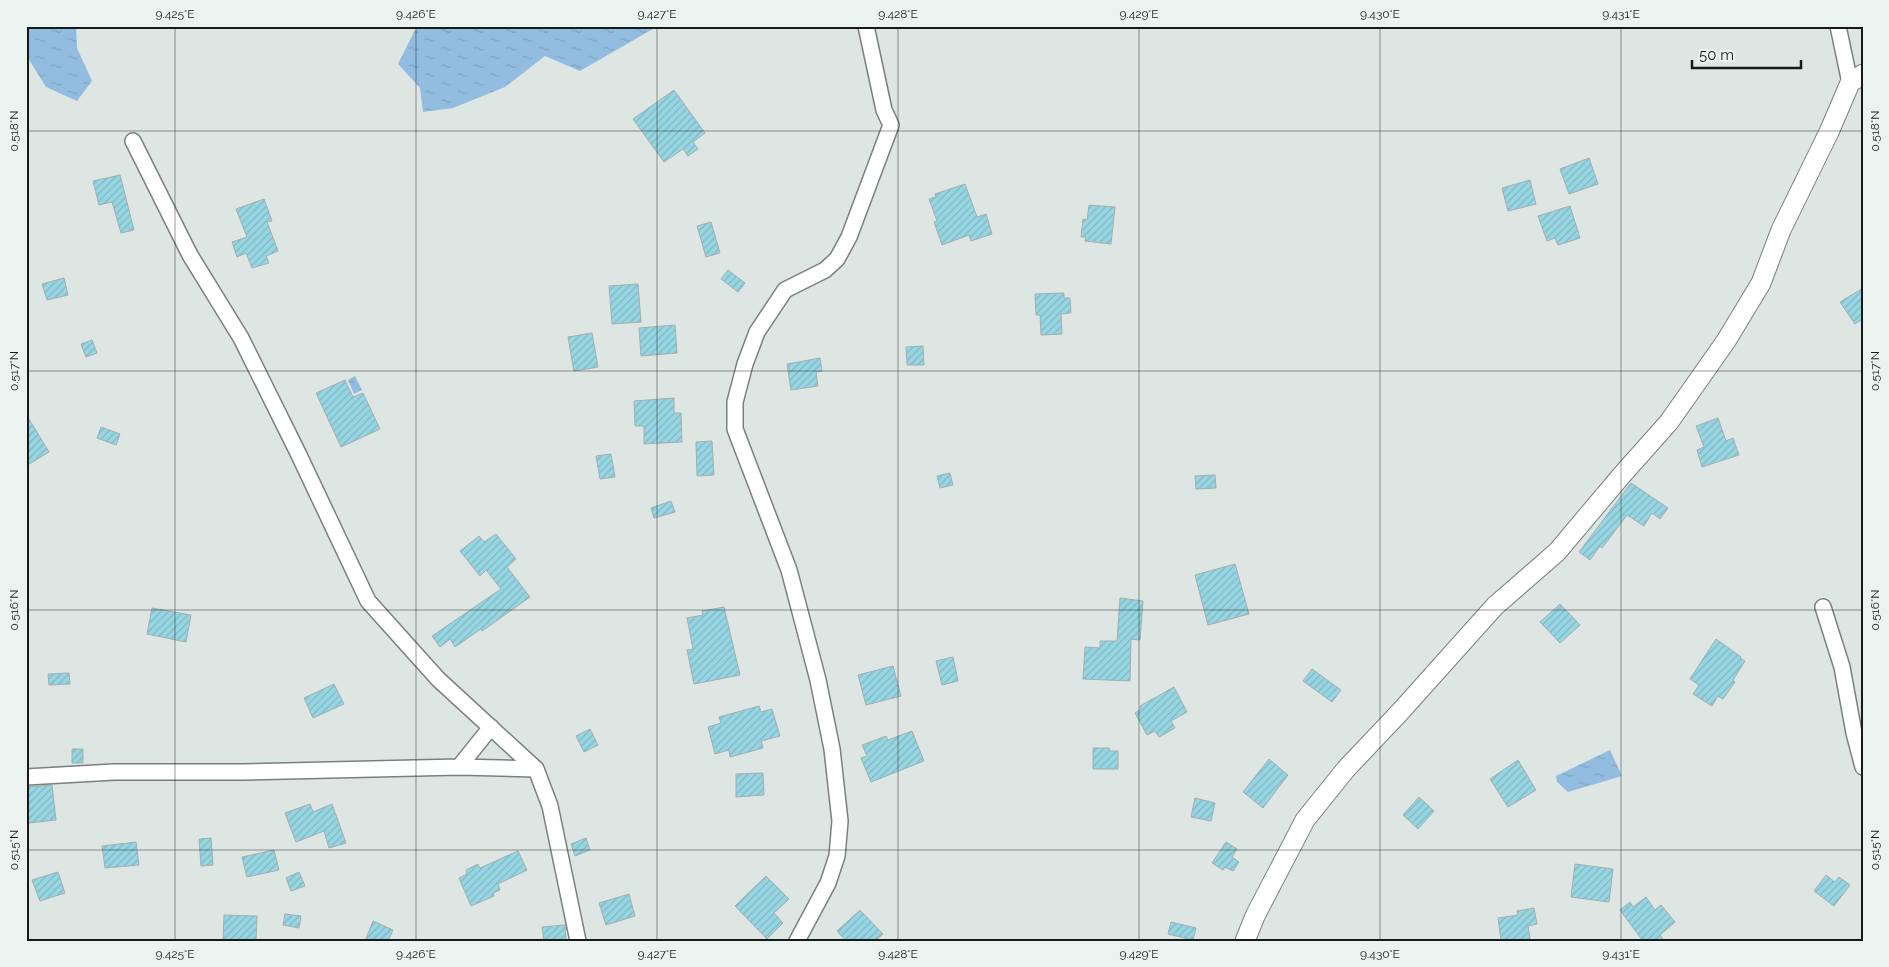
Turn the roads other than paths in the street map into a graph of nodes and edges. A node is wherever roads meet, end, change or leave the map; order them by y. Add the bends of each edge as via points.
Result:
1 (866, 26) edge
2 (1838, 26) edge
3 (1856, 78) edge
4 (133, 141) dead end
5 (1823, 607) dead end
6 (491, 727) junction
7 (459, 767) junction
8 (1863, 767) edge
9 (536, 769) junction
10 (26, 777) edge
11 (578, 941) edge
12 (797, 941) edge
13 (1245, 941) edge

1 - 12 street via 884,110 891,125 849,237 825,270 785,290 758,332 735,402 735,429 788,570 818,680 832,749 840,821 837,856 828,883
2 - 3 street
3 - 13 street via 1781,230 1761,283 1669,422 1557,552 1495,606 1346,769 1305,820
4 - 6 street via 190,255 241,338 368,601 438,679
5 - 8 street via 1842,667
6 - 7 street
6 - 9 street
7 - 9 street
7 - 10 street via 114,772
9 - 11 street via 550,806

